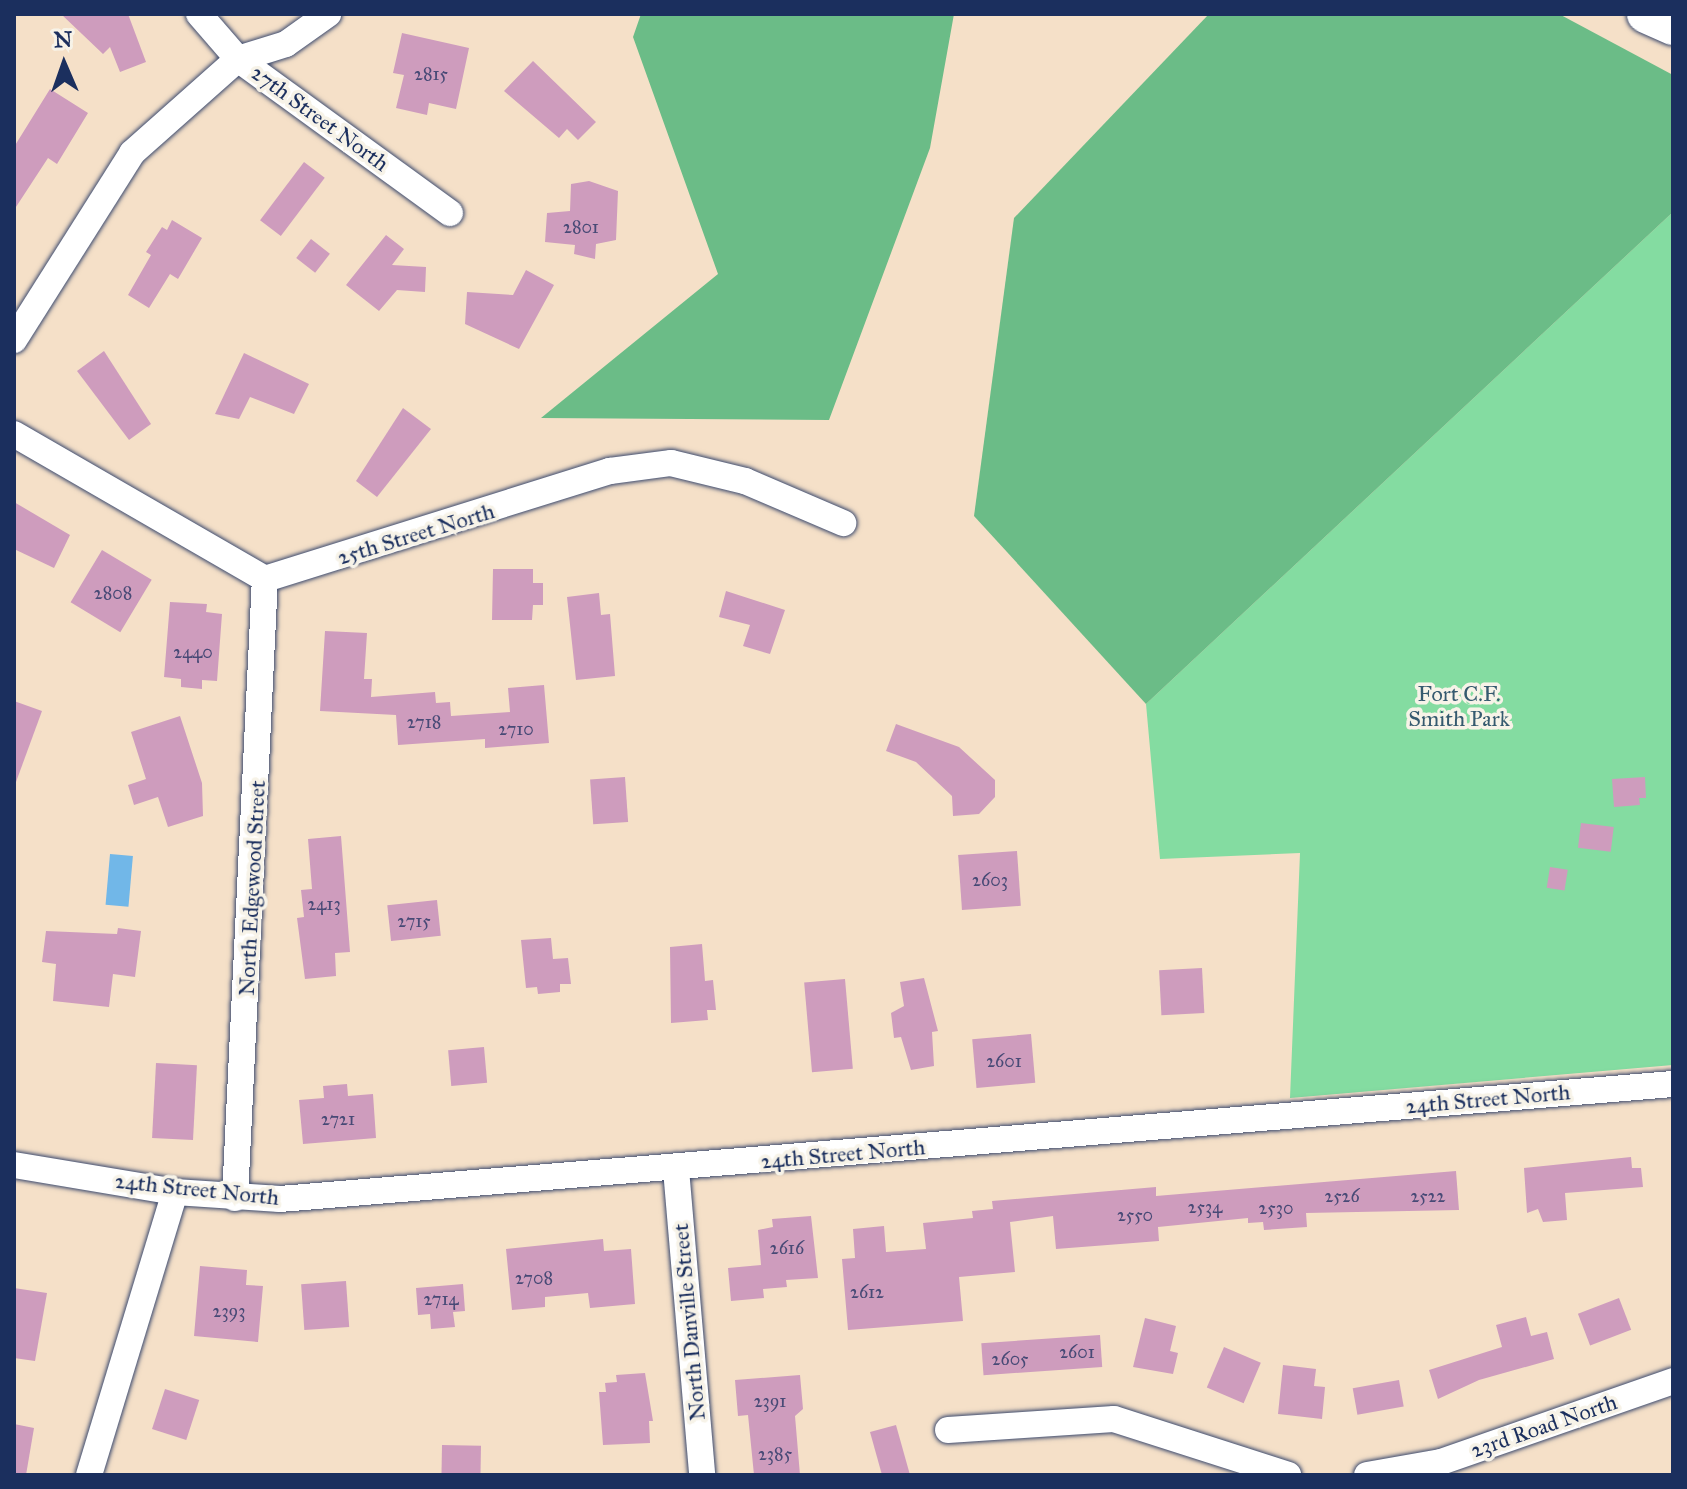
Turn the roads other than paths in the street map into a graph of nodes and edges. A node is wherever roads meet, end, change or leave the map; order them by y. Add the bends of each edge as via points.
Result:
1 (199, 14) edge
2 (328, 14) edge
3 (1646, 14) edge
4 (1673, 26) edge
5 (238, 59) junction
6 (450, 213) dead end
7 (14, 340) edge
8 (14, 434) edge
9 (843, 523) dead end
10 (265, 579) junction
11 (1673, 1084) edge
12 (14, 1165) edge
13 (676, 1169) junction
14 (175, 1192) junction
15 (235, 1198) junction
16 (1673, 1381) edge
17 (948, 1430) dead end
18 (89, 1475) edge
19 (702, 1475) edge
20 (1288, 1475) edge
21 (1367, 1475) edge

1 - 5 street, 27th Street North
2 - 5 street via 286,44
3 - 4 highway
5 - 6 street, 27th Street North
5 - 7 street via 132,153
8 - 10 street
9 - 10 street, 25th Street North via 745,481 671,463 610,471
10 - 15 street, North Edgewood Street
11 - 13 street, 24th Street North
12 - 14 street, 24th Street North
13 - 15 street, 24th Street North
13 - 19 street, North Danville Street
14 - 15 street, 24th Street North
14 - 18 street
16 - 21 street, 23rd Road North via 1441,1462
17 - 20 street via 1114,1419

